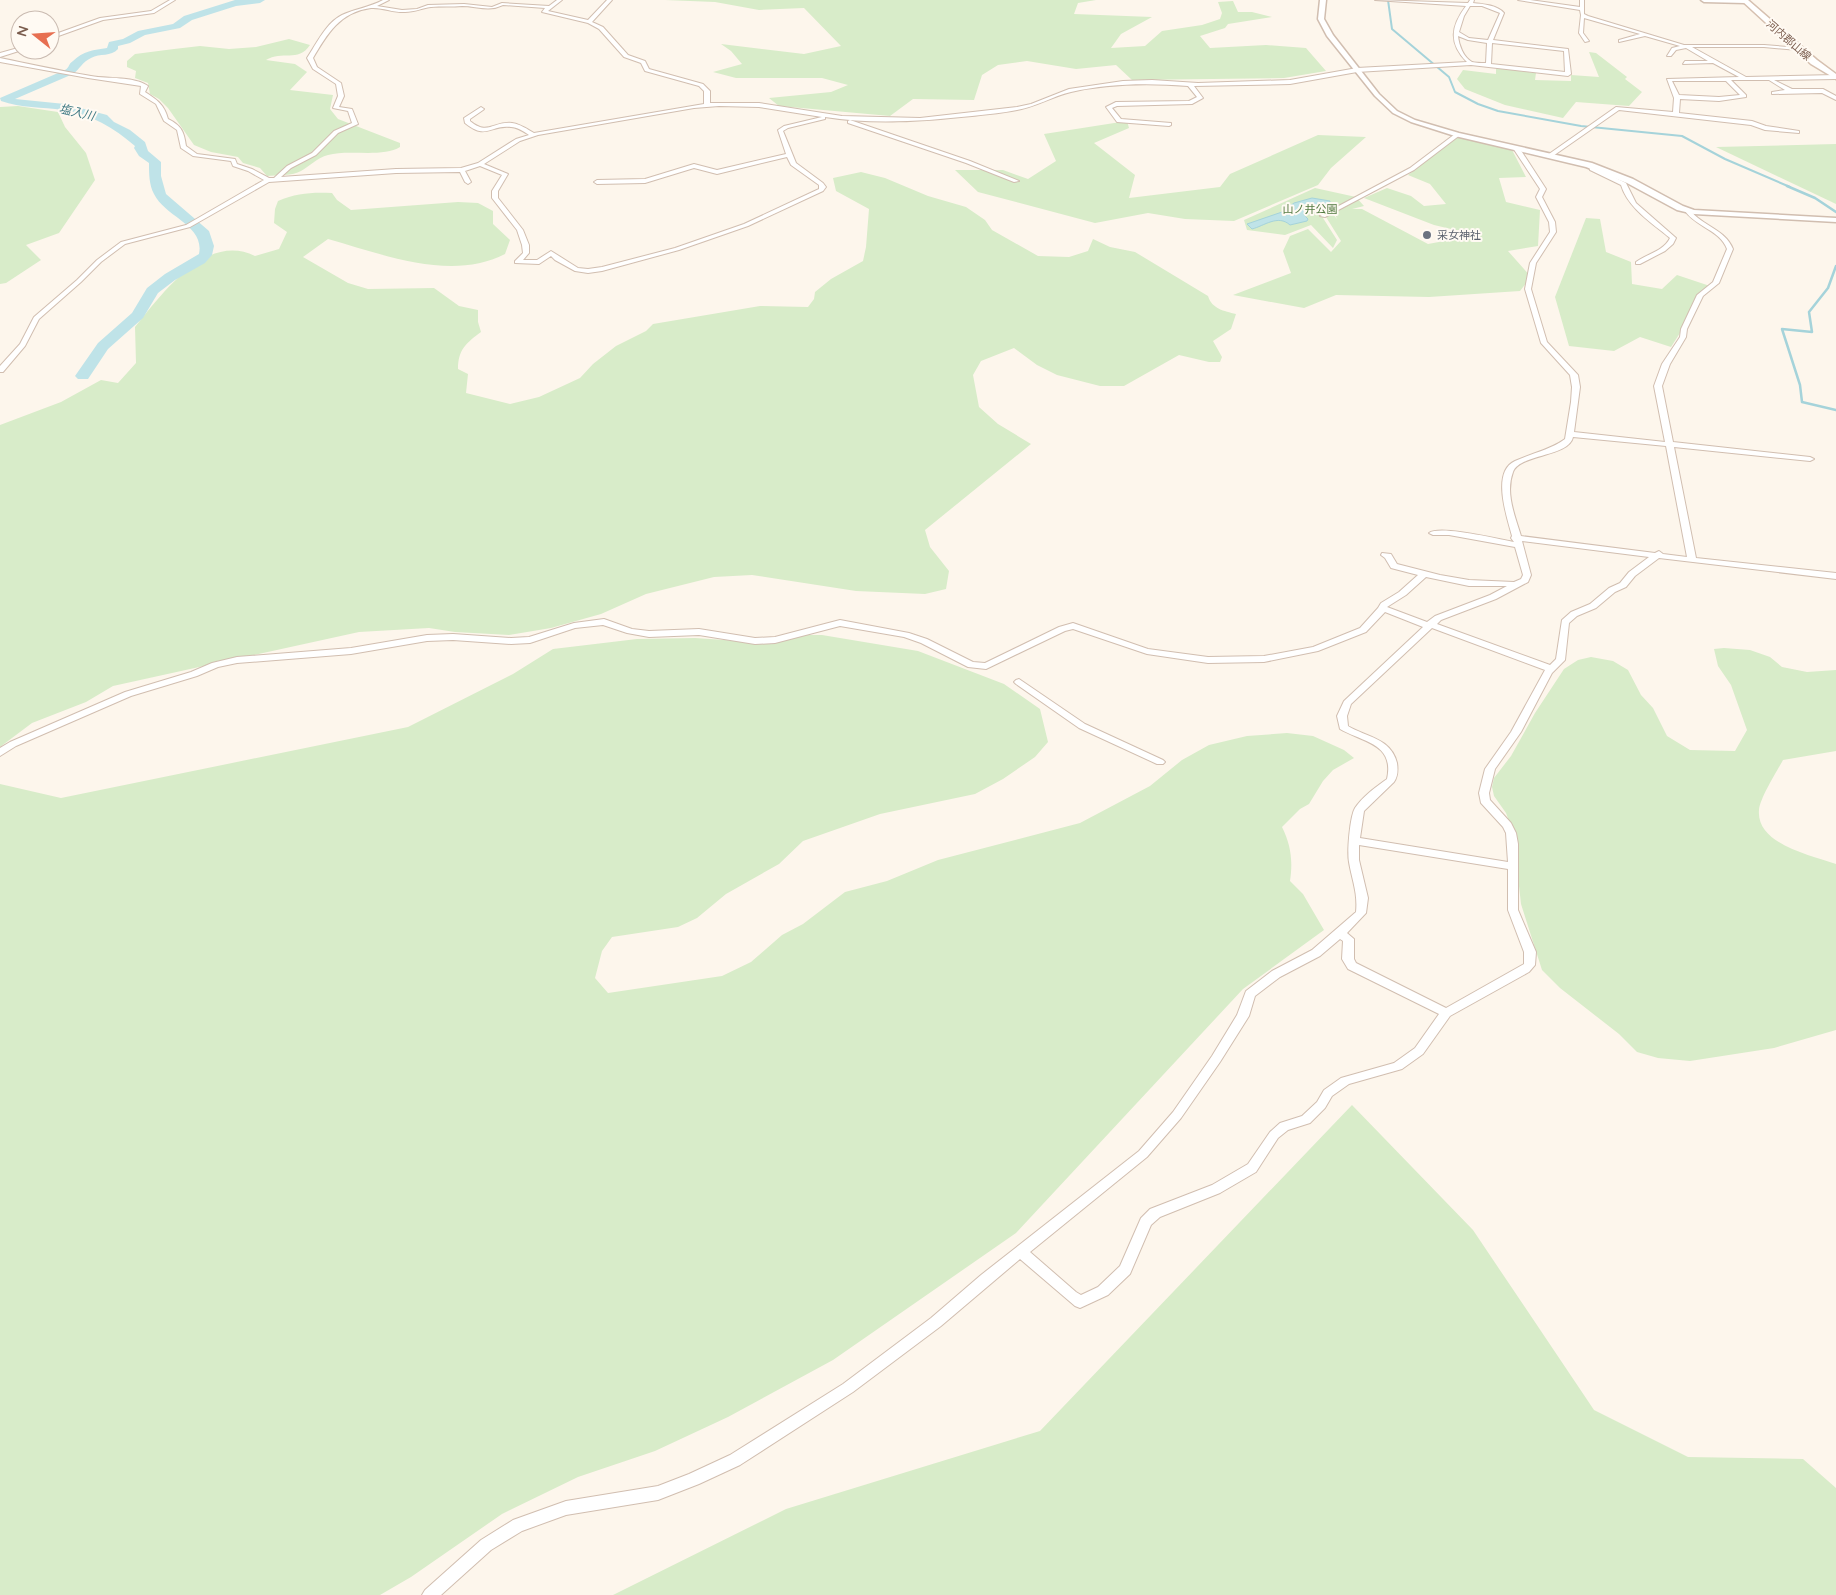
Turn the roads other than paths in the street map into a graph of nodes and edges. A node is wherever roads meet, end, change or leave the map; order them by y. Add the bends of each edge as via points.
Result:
1 (173, 0) edge
2 (387, 0) edge
3 (440, 0) edge
4 (560, 0) edge
5 (610, 0) edge
6 (1323, 0) edge
7 (1377, 0) edge
8 (1472, 0) edge
9 (1520, 0) edge
10 (1582, 0) edge
11 (1704, 0) edge
12 (1744, 0) edge
13 (1468, 4) junction
14 (434, 6) junction
15 (373, 7) junction
16 (549, 7) junction
17 (1583, 12) junction
18 (589, 22) junction
19 (1636, 31) junction
20 (60, 34) edge
21 (1457, 34) junction
22 (1647, 34) junction
23 (1587, 41) dead end
24 (1490, 42) junction
25 (1686, 46) junction
26 (1798, 49) junction
27 (1669, 55) dead end
28 (0, 60) edge
29 (1714, 62) junction
30 (1471, 63) junction
31 (1685, 63) dead end
32 (1488, 65) junction
33 (1357, 70) junction
34 (1836, 77) edge
35 (1727, 79) junction
36 (1745, 79) junction
37 (1768, 79) junction
38 (1190, 85) junction
39 (1791, 91) junction
40 (1774, 94) dead end
41 (1677, 97) junction
42 (1836, 98) edge
43 (707, 104) junction
44 (481, 109) dead end
45 (1676, 114) junction
46 (828, 117) junction
47 (842, 118) junction
48 (1169, 124) dead end
49 (1797, 132) dead end
50 (534, 135) junction
51 (1457, 135) junction
52 (1516, 148) junction
53 (789, 155) junction
54 (1551, 155) junction
55 (480, 164) junction
56 (1591, 166) junction
57 (462, 170) junction
58 (276, 179) junction
59 (268, 180) junction
60 (1016, 181) dead end
61 (468, 182) dead end
62 (597, 182) dead end
63 (1688, 211) junction
64 (1323, 216) dead end
65 (1836, 220) edge
66 (1638, 263) dead end
67 (0, 370) edge
68 (1571, 434) junction
69 (1670, 444) junction
70 (1810, 459) dead end
71 (1433, 533) dead end
72 (1517, 542) junction
73 (1659, 554) junction
74 (1385, 555) dead end
75 (1692, 560) junction
76 (1423, 575) junction
77 (1836, 576) edge
78 (1515, 585) junction
79 (1382, 607) dead end
80 (1429, 625) junction
81 (1552, 669) junction
82 (1019, 682) dead end
83 (0, 753) edge
84 (1160, 762) dead end
85 (1354, 841) junction
86 (1513, 866) junction
87 (1340, 934) junction
88 (1446, 1013) junction
89 (1021, 1252) junction
90 (430, 1595) edge

1 - 20 street via 152,12 98,20
2 - 15 street
3 - 14 street
4 - 16 street
5 - 18 street
6 - 33 street via 1324,27
7 - 13 street
8 - 13 street
9 - 17 street
10 - 17 street
11 - 12 street
12 - 26 main road, 河内郡山線
13 - 21 street
13 - 24 street via 1489,6 1501,12
14 - 15 street via 407,11
14 - 16 street via 493,8 502,4
15 - 58 street via 334,23 310,58 315,68 338,83 341,96 336,108 350,110 355,124 336,132 314,154 288,167
16 - 18 street via 544,11
17 - 19 street
17 - 23 street via 1581,34
18 - 43 street via 601,28 625,56 643,62 647,70 702,85 708,92
19 - 22 street
19 - 22 street via 1619,40
21 - 24 street
21 - 30 street via 1458,47
22 - 25 street
24 - 32 street
24 - 32 street via 1567,50 1568,74
25 - 26 street
25 - 27 street via 1674,49
25 - 29 street
26 - 34 main road, 河内郡山線
28 - 59 street via 90,79 122,80 143,85 142,93 158,101 164,108 166,120 180,128 183,147 195,155 233,160 235,165
29 - 31 street
29 - 36 street
30 - 32 street
30 - 33 street
33 - 38 street via 1303,81
33 - 51 street via 1395,112
34 - 37 street
35 - 36 street
35 - 41 street via 1669,80
35 - 41 street via 1744,96 1716,99
36 - 37 street
37 - 39 street
38 - 47 street via 1152,82 1102,86 1070,91 1023,108 938,119
38 - 48 street via 1200,98 1190,103 1116,104 1109,107 1119,121
39 - 40 street
39 - 42 street via 1823,91
41 - 45 street
43 - 46 street via 759,105
43 - 50 street
44 - 50 street via 467,118 470,125 486,132 513,125
45 - 49 street
45 - 54 street via 1618,108
46 - 47 street
46 - 53 street via 781,130
47 - 60 street
50 - 55 street via 518,140
51 - 52 street
51 - 64 street via 1412,169
52 - 54 street
52 - 68 street via 1543,187 1539,197 1552,222 1552,236 1533,263 1528,289 1544,343 1575,377
53 - 55 street via 793,164 823,187 821,190 762,218 677,249 588,271 576,270 552,253 538,262 517,262 526,253 526,245 522,233 495,198 494,192 505,174
53 - 62 street via 716,172 694,166 645,181
54 - 56 street
55 - 57 street
56 - 63 street via 1630,181
56 - 66 street via 1624,184 1634,204 1673,238 1667,247
57 - 58 street
57 - 61 street
58 - 59 street
59 - 67 street via 188,226 131,240 112,251 36,318 22,345
63 - 65 street via 1729,216
63 - 69 street via 1694,219 1729,243 1730,249 1716,283 1700,295 1681,342 1659,380
68 - 69 street
68 - 72 street via 1566,444 1525,459 1509,470 1506,492
69 - 70 street
69 - 75 street
71 - 72 street
72 - 73 street
72 - 78 street via 1526,575 1525,580
73 - 75 street
73 - 81 street via 1623,585 1606,593 1593,606 1568,618 1562,628 1562,655
74 - 76 street via 1394,566
75 - 77 street
76 - 78 street via 1463,582
76 - 79 street
78 - 80 street via 1444,615
80 - 81 street
80 - 83 street via 1386,609 1363,630 1315,649 1264,659 1232,660 1146,651 1074,626 979,667 906,635 840,623 774,640 755,641 699,632 649,634 604,622 574,626 530,640 427,638 351,651 237,660 128,694 13,744
80 - 85 street via 1350,698 1344,709 1343,727 1382,744 1392,763 1391,780 1360,807
81 - 86 street via 1486,780 1485,801 1511,833
82 - 84 street via 1082,726
85 - 86 street
85 - 87 street via 1354,860 1363,902 1361,913
86 - 88 street via 1513,910 1530,952 1529,964 1516,976
87 - 88 street via 1349,939 1348,959 1352,966
87 - 89 street via 1250,994 1243,1016 1216,1059 1143,1154
88 - 89 street via 1419,1051 1398,1066 1345,1081 1328,1093 1306,1120 1284,1126 1252,1168 1216,1189 1155,1213 1146,1222 1124,1270 1103,1291 1080,1302
89 - 90 street via 848,1388 735,1460 658,1493 566,1508 518,1526 486,1545

